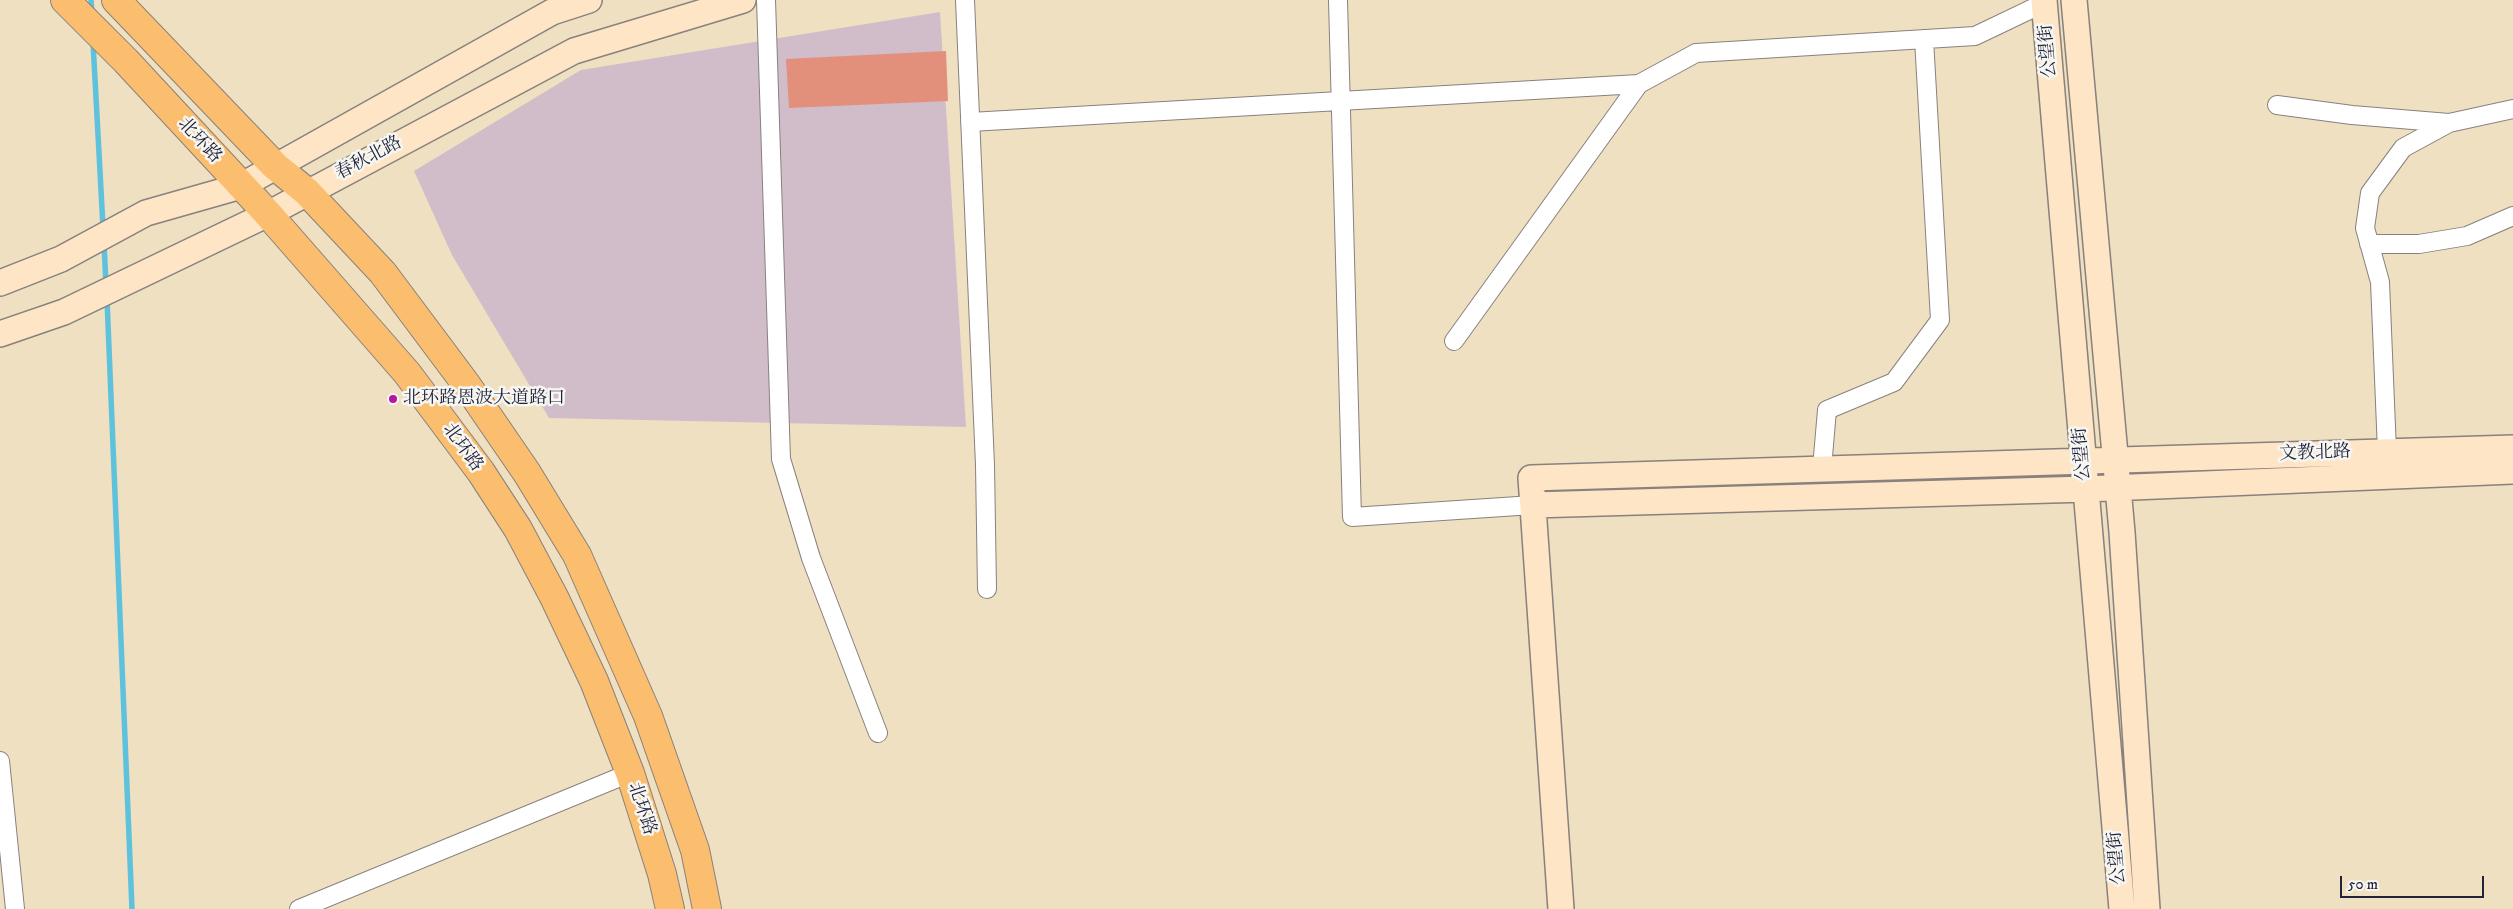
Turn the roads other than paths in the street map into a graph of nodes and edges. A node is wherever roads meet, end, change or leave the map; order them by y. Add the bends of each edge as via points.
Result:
1 (64, 0) edge
2 (589, 0) edge
3 (743, 0) edge
4 (766, 0) edge
5 (965, 0) edge
6 (1338, 0) edge
7 (2074, 0) edge
8 (2044, 1) edge
9 (120, 4) edge
10 (1924, 39) junction
11 (1639, 84) junction
12 (1341, 102) junction
13 (2277, 105) dead end
14 (2513, 109) edge
15 (970, 122) junction
16 (2449, 123) junction
17 (276, 166) junction
18 (241, 186) junction
19 (307, 192) junction
20 (268, 214) junction
21 (2513, 216) edge
22 (2369, 244) junction
23 (0, 283) edge
24 (0, 334) edge
25 (1454, 342) dead end
26 (2513, 448) edge
27 (2388, 452) junction
28 (2116, 460) junction
29 (2084, 461) junction
30 (1822, 468) junction
31 (2513, 472) edge
32 (2119, 488) junction
33 (2086, 489) junction
34 (1533, 505) junction
35 (987, 589) dead end
36 (878, 733) dead end
37 (0, 762) edge
38 (630, 773) junction
39 (15, 909) edge
40 (299, 909) edge
41 (670, 909) edge
42 (706, 909) edge
43 (1560, 909) edge
44 (2122, 909) edge
45 (2147, 909) edge

1 - 18 main road, 北环路 via 126,61
2 - 17 street via 552,12
3 - 19 street, 春秋北路 via 574,51
4 - 36 street via 781,459 811,558
5 - 15 street
6 - 12 street
7 - 28 street, 公望街
8 - 10 street via 1975,36
8 - 29 street, 公望街
9 - 17 main road, 北环路
10 - 11 street via 1696,53
10 - 30 street via 1940,320 1894,382 1827,410
11 - 12 street
11 - 25 street
12 - 15 street
12 - 34 street via 1352,517
13 - 16 street
14 - 16 street
15 - 35 street via 985,465
16 - 22 street via 2403,148 2370,193 2365,228
17 - 18 street
17 - 19 main road, 北环路
18 - 20 main road, 北环路
18 - 23 street via 146,213 61,259
19 - 20 street, 春秋北路
19 - 42 main road, 北环路 via 383,273 466,384 577,554 648,716 695,850
20 - 24 street, 春秋北路 via 64,312
20 - 38 main road, 北环路 via 407,373 481,472 518,529 594,680
21 - 22 street via 2467,236 2419,244
22 - 27 street via 2380,282
26 - 27 street, 文教北路
27 - 28 street, 文教北路
28 - 29 street, 文教北路
28 - 32 street, 公望街
29 - 30 street, 文教北路
29 - 33 street, 公望街
30 - 34 street, 文教北路 via 1531,478
31 - 32 street, 文教北路
32 - 33 street, 文教北路
32 - 45 street, 公望街
33 - 34 street, 文教北路
33 - 44 street, 公望街
34 - 43 street
37 - 39 street
38 - 40 street
38 - 41 main road, 北环路

